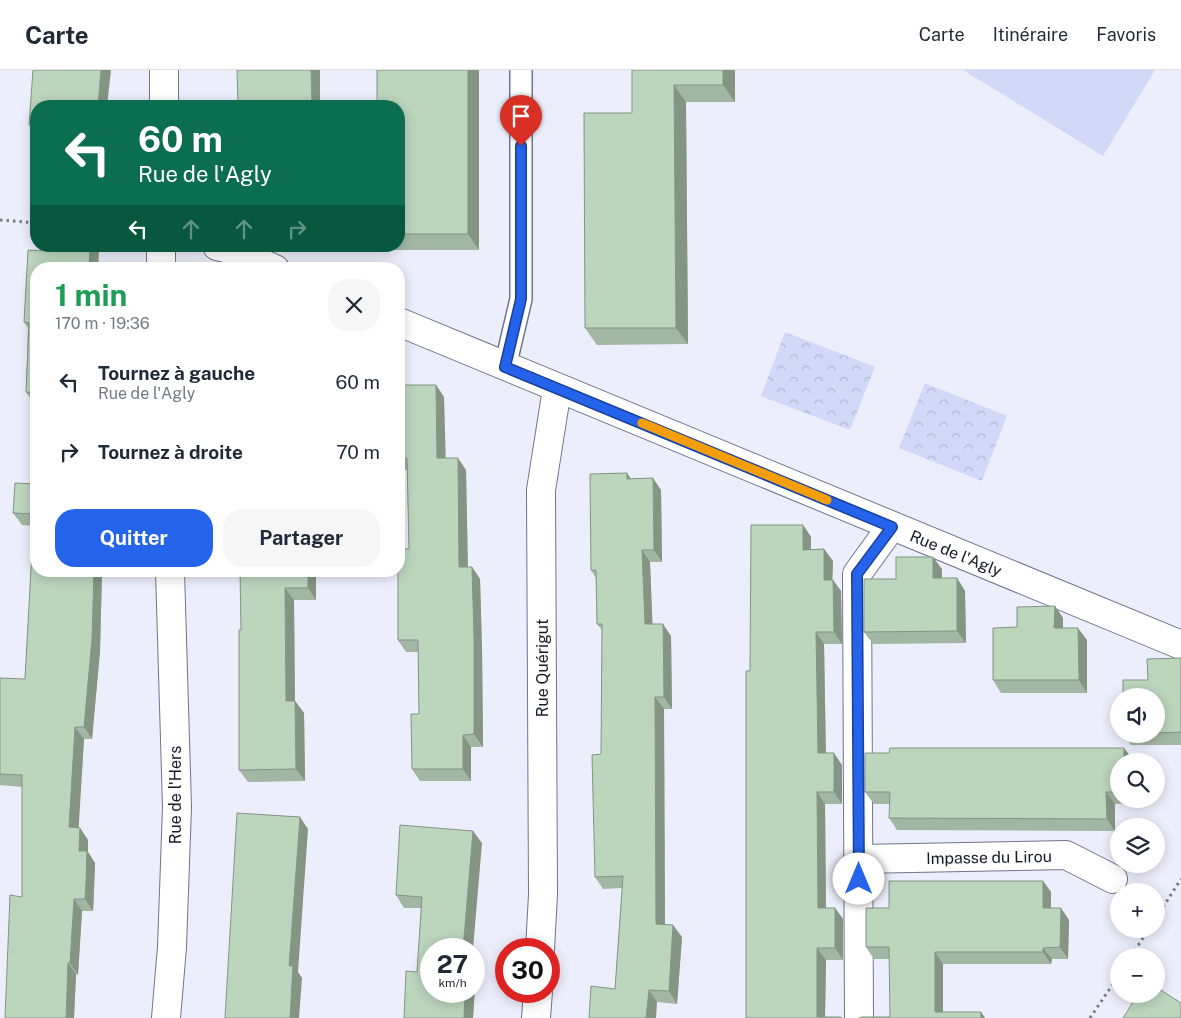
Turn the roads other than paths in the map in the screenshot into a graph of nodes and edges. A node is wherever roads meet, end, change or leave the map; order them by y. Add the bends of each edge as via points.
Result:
1 (164, 70) edge
2 (521, 70) edge
3 (164, 100) edge
4 (235, 252) edge
5 (259, 262) edge
6 (405, 325) edge
7 (505, 367) junction
8 (557, 388) junction
9 (892, 527) junction
10 (170, 577) edge
11 (1181, 645) edge
12 (858, 859) junction
13 (1113, 879) dead end
14 (541, 938) edge
15 (537, 1003) edge
16 (166, 1018) edge
17 (536, 1018) edge
18 (859, 1018) edge

1 - 3 street
2 - 7 lane via 521,299
4 - 5 street
6 - 7 street, Rue de l'Agly
7 - 8 street, Rue de l'Agly
8 - 9 street, Rue de l'Agly
8 - 14 street, Rue Quérigut via 541,490
9 - 11 street, Rue de l'Agly
9 - 12 street via 857,574
10 - 16 street, Rue de l'Hers via 177,807
12 - 13 street, Impasse du Lirou via 1066,855
12 - 18 street
15 - 17 street

